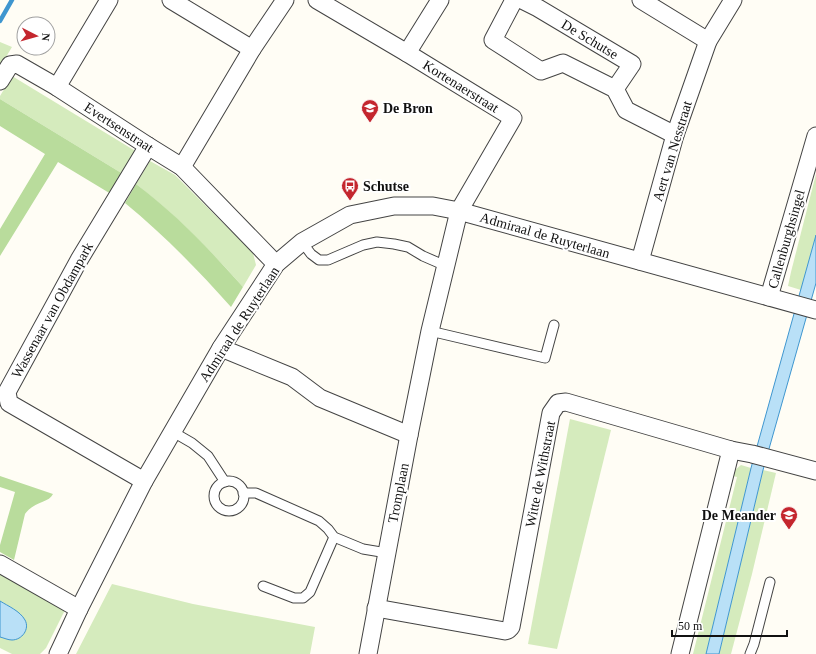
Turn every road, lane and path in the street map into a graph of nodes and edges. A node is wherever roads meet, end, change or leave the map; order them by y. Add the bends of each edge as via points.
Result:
1 (109, 0) edge
2 (171, 0) edge
3 (285, 0) edge
4 (317, 0) edge
5 (440, 0) edge
6 (514, 0) edge
7 (522, 0) edge
8 (641, 0) edge
9 (733, 0) edge
10 (708, 41) junction
11 (252, 49) junction
12 (407, 53) junction
13 (0, 81) edge
14 (57, 87) junction
15 (616, 89) junction
16 (675, 135) junction
17 (816, 136) edge
18 (148, 146) junction
19 (182, 167) junction
20 (459, 211) junction
21 (302, 242) junction
22 (640, 261) junction
23 (276, 264) junction
24 (446, 266) junction
25 (769, 297) junction
26 (807, 308) edge
27 (554, 325) dead end
28 (430, 331) junction
29 (221, 348) junction
30 (173, 432) junction
31 (409, 435) junction
32 (730, 450) junction
33 (816, 471) edge
34 (144, 481) junction
35 (225, 482) junction
36 (243, 493) junction
37 (334, 537) junction
38 (386, 553) junction
39 (0, 564) edge
40 (770, 582) dead end
41 (263, 586) dead end
42 (376, 608) junction
43 (79, 609) junction
44 (58, 654) edge
45 (368, 654) edge
46 (680, 654) edge
47 (750, 654) edge

1 - 14 street
2 - 11 street
3 - 11 street
4 - 12 street, Kortenaerstraat
5 - 12 street
6 - 15 street via 493,40 541,71 563,63
7 - 15 street, De Schutse via 632,64
8 - 10 street
9 - 10 street, Aert van Nesstraat
10 - 16 street, Aert van Nesstraat
11 - 19 street
12 - 20 street, Kortenaerstraat via 513,118
13 - 14 street via 10,65 17,64
14 - 18 street, Evertsenstraat
15 - 16 street via 626,110
16 - 22 street, Aert van Nesstraat
17 - 25 street, Callenburghsingel
18 - 19 street, Evertsenstraat
18 - 34 street, Wassenaar van Obdampark via 79,260 7,392 9,403
19 - 23 street, Evertsenstraat
20 - 21 street, Admiraal de Ruyterlaan via 433,206 394,206 350,215
20 - 22 street, Admiraal de Ruyterlaan
20 - 24 street, Tromplaan
21 - 23 street, Admiraal de Ruyterlaan
21 - 24 lane via 319,260 328,260 377,242 408,247
22 - 25 street, Admiraal de Ruyterlaan
23 - 29 street, Admiraal de Ruyterlaan
24 - 28 street, Tromplaan
25 - 26 street, Admiraal de Ruyterlaan
27 - 28 lane via 545,358
28 - 31 street, Tromplaan
29 - 30 street, Admiraal de Ruyterlaan
29 - 31 street via 292,377 320,398
30 - 34 street, Admiraal de Ruyterlaan
30 - 35 lane via 208,456
31 - 38 street, Tromplaan
32 - 33 street, Witte de Withstraat
32 - 42 street, Witte de Withstraat via 566,402 558,403 551,413 511,627 505,631
32 - 46 street
34 - 43 street, Admiraal de Ruyterlaan
35 - 36 lane via 236,483
35 - 36 lane via 218,486 214,494 216,503 222,510 237,509 243,501
36 - 37 lane via 256,493 319,521
37 - 38 lane via 363,549
37 - 41 lane via 310,592 303,598 294,598
38 - 42 street, Tromplaan
39 - 43 street
40 - 47 lane
42 - 45 street, Tromplaan
43 - 44 street, Admiraal de Ruyterlaan

